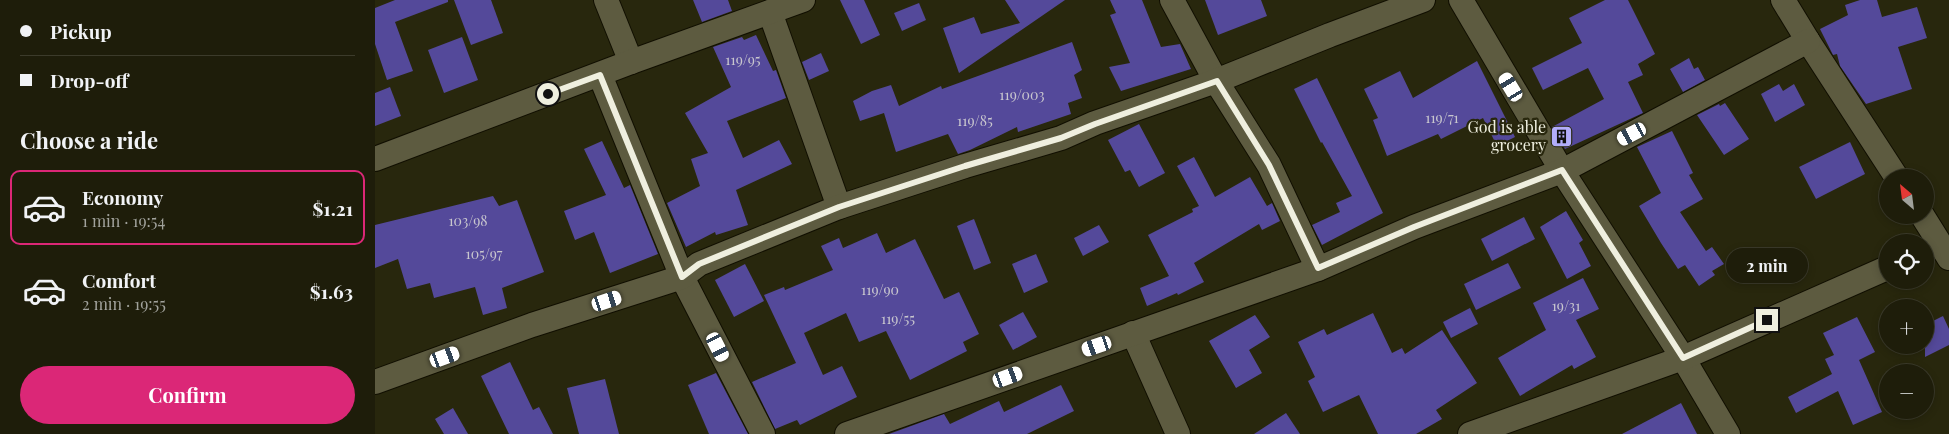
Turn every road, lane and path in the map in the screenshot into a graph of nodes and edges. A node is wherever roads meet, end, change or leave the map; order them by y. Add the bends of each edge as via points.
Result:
1 (607, 0) edge
2 (803, 0) edge
3 (1173, 0) edge
4 (1423, 0) edge
5 (1461, 0) edge
6 (1789, 1) edge
7 (769, 12) junction
8 (1808, 41) junction
9 (631, 62) junction
10 (600, 75) junction
11 (1217, 81) junction
12 (375, 159) edge
13 (1891, 169) edge
14 (1562, 170) junction
15 (839, 207) junction
16 (1925, 224) edge
17 (1939, 252) edge
18 (1318, 268) junction
19 (1879, 272) edge
20 (682, 277) junction
21 (1133, 333) junction
22 (1683, 358) junction
23 (375, 382) edge
24 (763, 434) edge
25 (847, 434) edge
26 (1178, 434) edge
27 (1469, 434) edge
28 (1728, 434) edge

1 - 9 street
2 - 7 street
3 - 11 street
4 - 11 street
5 - 14 street
6 - 8 street
7 - 9 street
7 - 15 street
8 - 13 street
8 - 14 street
9 - 10 street
10 - 12 street
10 - 20 street
11 - 15 street via 1061,138
11 - 18 street via 1269,165
14 - 18 street
14 - 22 street
15 - 20 street via 699,264
16 - 17 street
18 - 21 street
19 - 22 street
20 - 23 street
20 - 24 street
21 - 25 street
21 - 26 street
22 - 27 street
22 - 28 street

